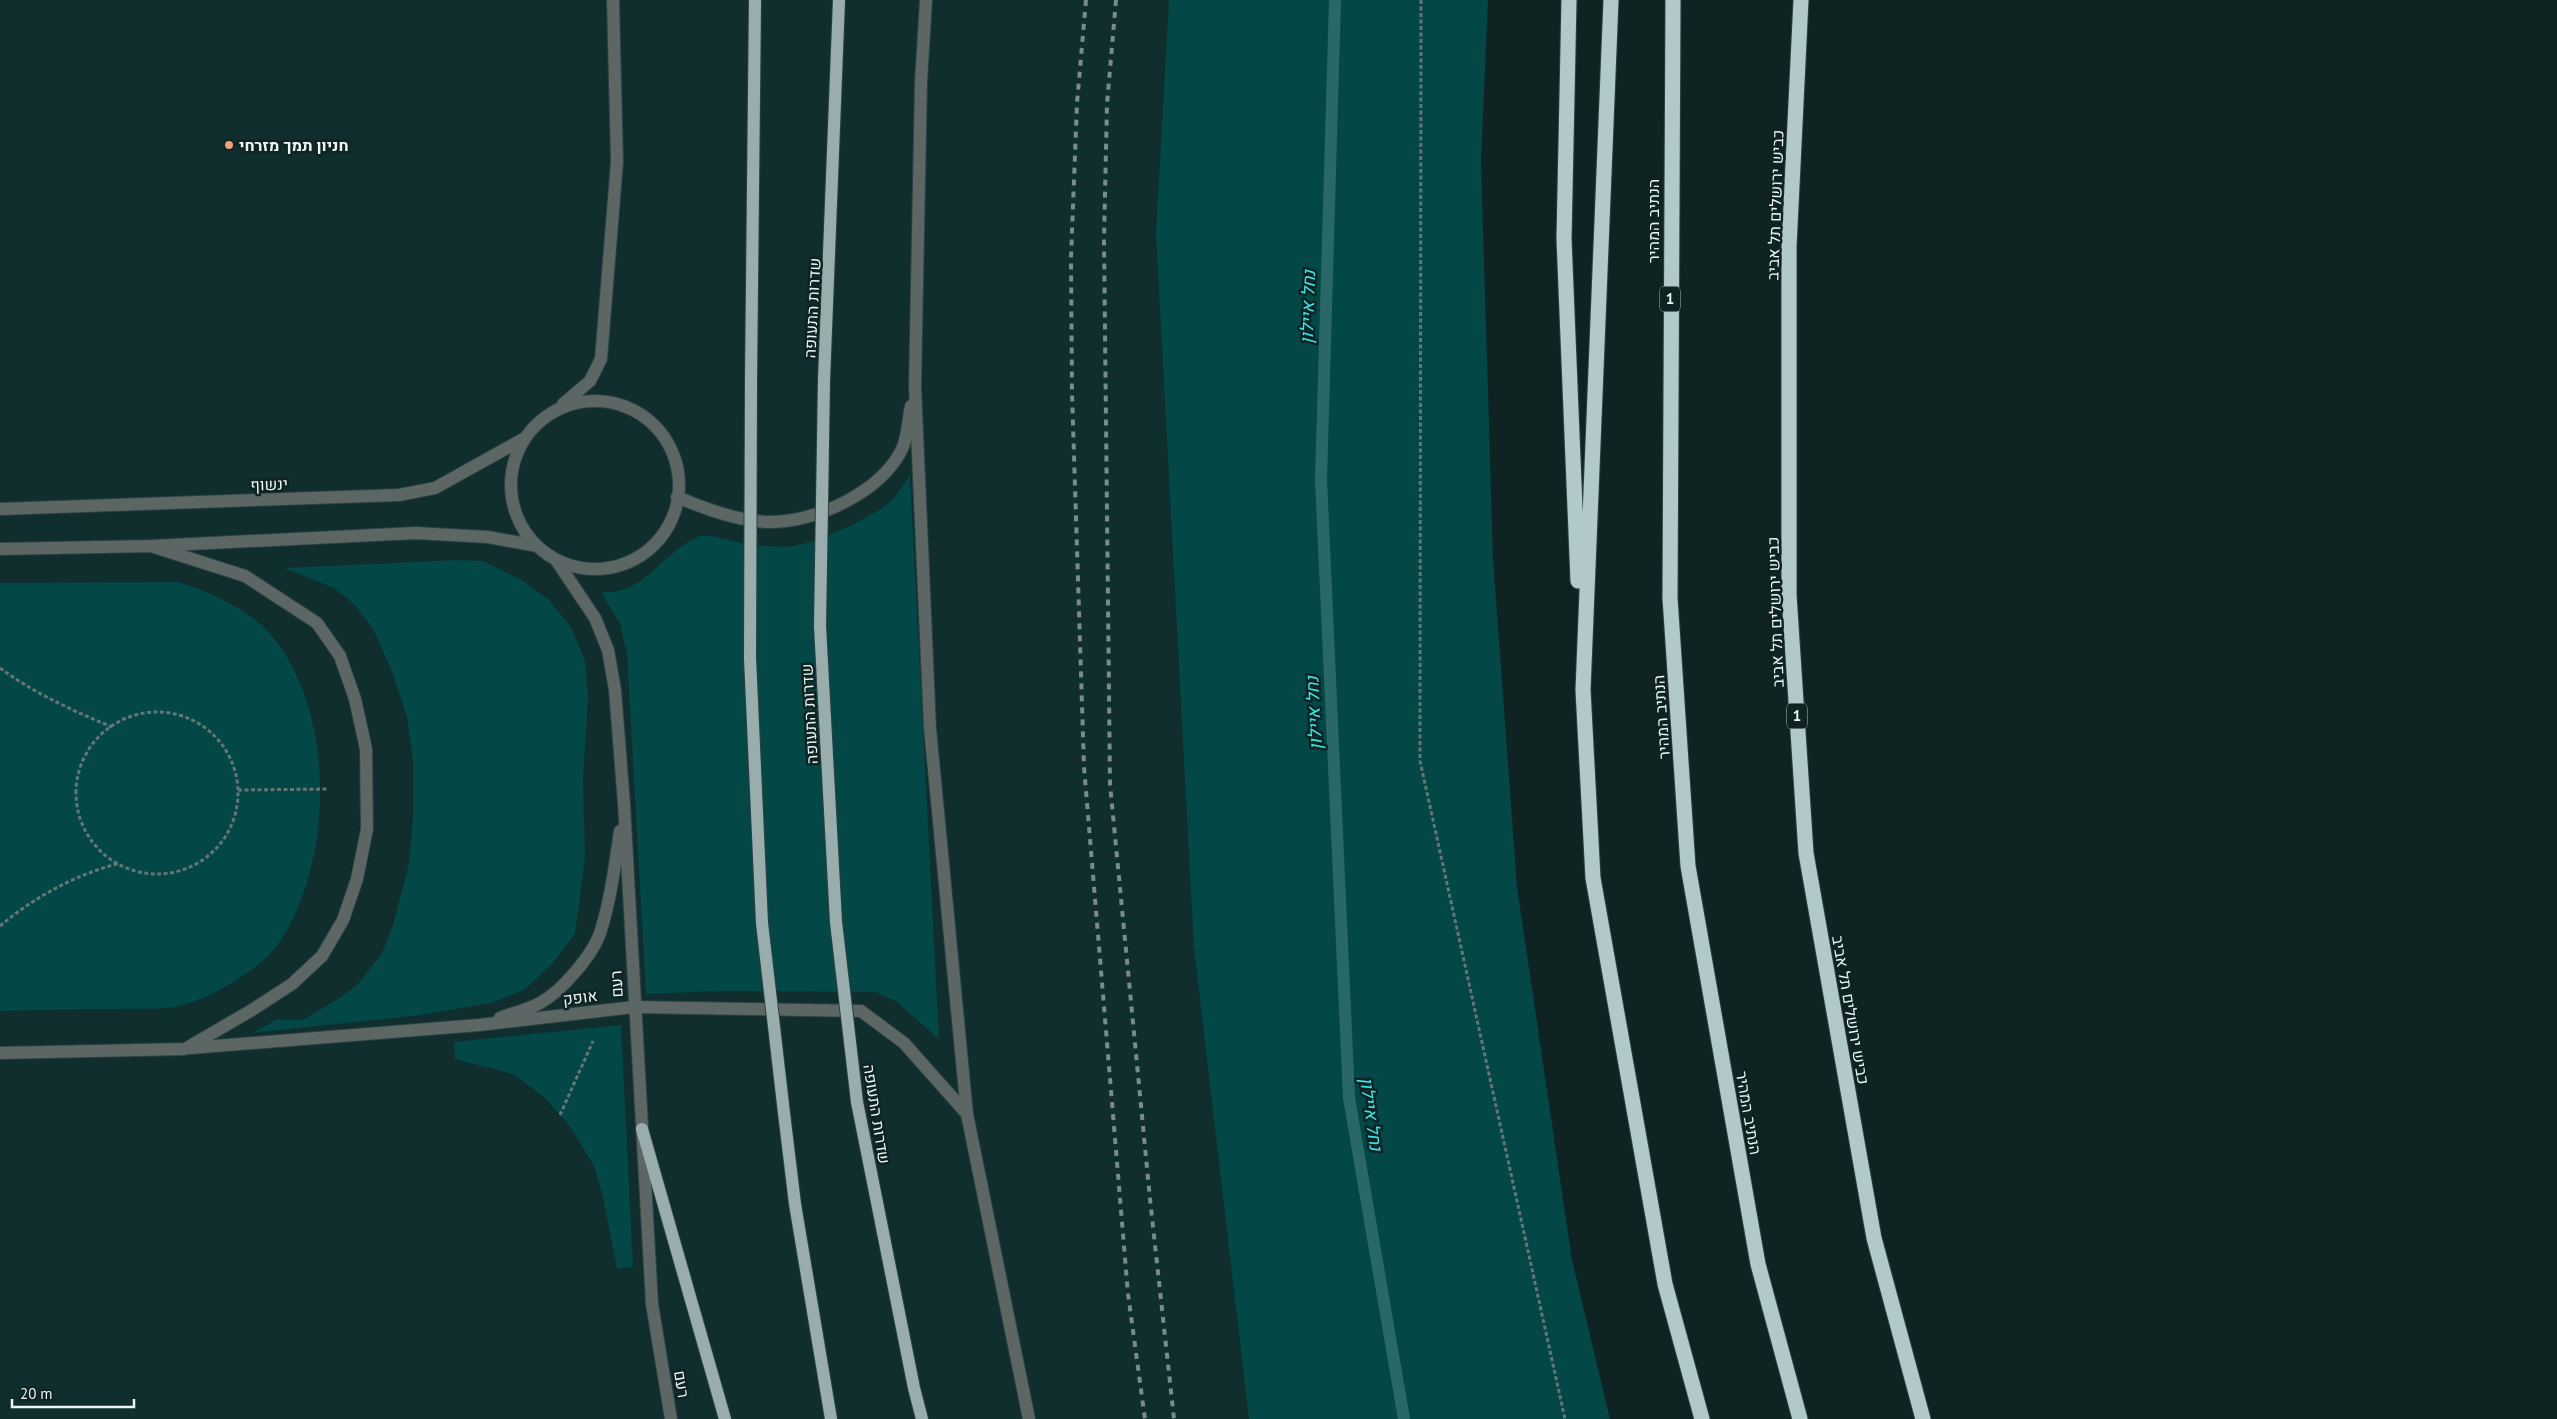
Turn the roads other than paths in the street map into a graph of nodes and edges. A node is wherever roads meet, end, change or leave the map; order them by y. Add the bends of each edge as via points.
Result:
1 (613, 0) edge
2 (755, 0) edge
3 (839, 0) edge
4 (926, 0) edge
5 (1569, 0) edge
6 (1611, 0) edge
7 (1673, 0) edge
8 (1801, 0) edge
9 (915, 386) junction
10 (555, 410) junction
11 (525, 438) junction
12 (678, 497) junction
13 (0, 509) edge
14 (151, 546) junction
15 (537, 546) junction
16 (0, 549) edge
17 (556, 560) junction
18 (1583, 690) junction
19 (624, 804) junction
20 (634, 1007) junction
21 (480, 1025) junction
22 (185, 1049) junction
23 (0, 1054) edge
24 (967, 1114) junction
25 (642, 1129) junction
26 (671, 1419) edge
27 (725, 1419) edge
28 (831, 1419) edge
29 (922, 1419) edge
30 (1029, 1419) edge
31 (1702, 1419) edge
32 (1800, 1419) edge
33 (1924, 1419) edge

1 - 10 street via 617,162 601,359 590,381
2 - 28 main road, bridge via 750,658 762,923 795,1204
3 - 29 main road, שדרות התעופה, bridge via 824,380 820,626 836,922 857,1102
4 - 9 street via 921,82
5 - 18 highway via 1564,239
6 - 18 highway
7 - 32 highway, הנתיב המהיר / 1 via 1670,598 1688,866 1758,1264
8 - 33 highway, כביש ירושלים תל אביב / 1 via 1789,247 1789,595 1806,853 1874,1238
9 - 12 street via 902,450 881,478 849,500 811,515 769,522 710,511
9 - 24 street via 930,728
10 - 11 street
10 - 12 street via 573,402 590,401 615,404 638,413 657,428 670,449 678,472
11 - 13 street, ינשוף via 435,488 399,495
11 - 15 street via 514,459 510,482 513,506 522,528
12 - 17 street via 672,519 660,539 623,565 578,568
14 - 15 street via 415,533 488,537
14 - 16 street
14 - 22 street via 246,576 317,623 340,656 355,699 366,749 367,829 357,879 342,920 322,956 292,984
15 - 17 street
17 - 19 street, רעם via 595,618 608,650 615,690
18 - 31 highway via 1593,878 1665,1284
19 - 20 street, רעם
19 - 21 street via 601,932 581,964 558,989 539,1003
20 - 21 street, אופק
20 - 24 street, אופק via 862,1011 904,1043
20 - 25 street, רעם
21 - 22 street, אופק
22 - 23 street, אופק
24 - 30 street
25 - 26 street, רעם via 652,1304
25 - 27 main road

